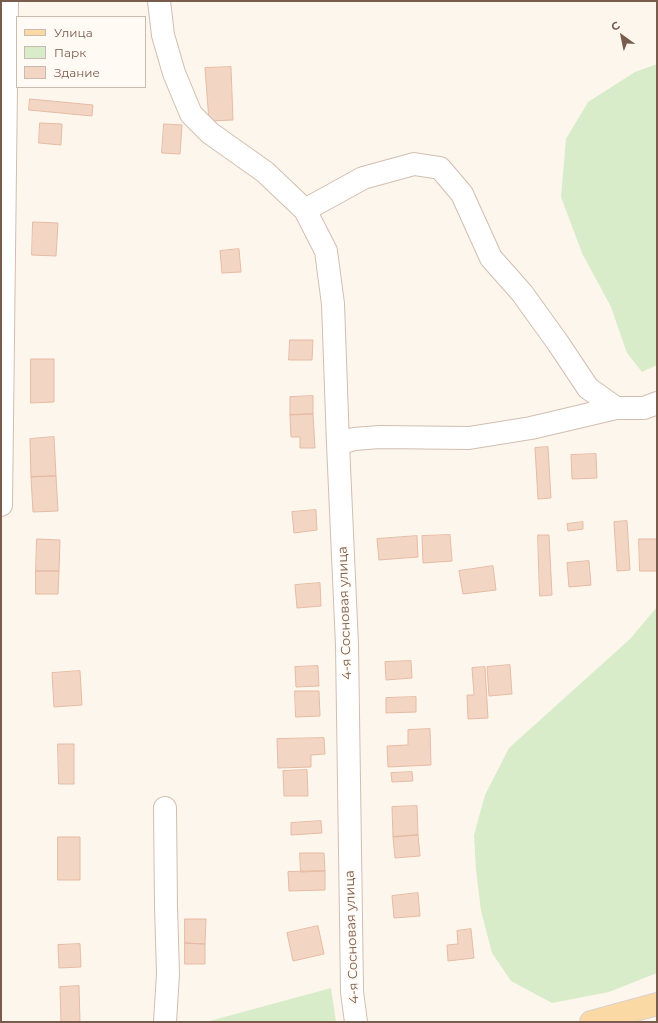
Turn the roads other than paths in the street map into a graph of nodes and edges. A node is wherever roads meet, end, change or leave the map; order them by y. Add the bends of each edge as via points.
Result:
1 (8, 1) edge
2 (159, 1) edge
3 (305, 210) junction
4 (657, 403) edge
5 (616, 408) junction
6 (338, 444) junction
7 (1, 505) edge
8 (165, 808) dead end
9 (657, 1004) edge
10 (165, 1022) edge
11 (356, 1022) edge
12 (591, 1022) edge

1 - 7 street
2 - 3 street, 4-я Сосновая улица via 163,35 174,73 192,114 210,133 265,172
3 - 5 street via 363,178 414,164 440,168 462,194 491,258 522,293 588,388
3 - 6 street, 4-я Сосновая улица via 326,251 333,304
4 - 5 street via 644,408
5 - 6 street via 531,428 469,438 380,437 354,439
6 - 11 street, 4-я Сосновая улица via 347,645 352,992
8 - 10 street via 168,974
9 - 12 main road

